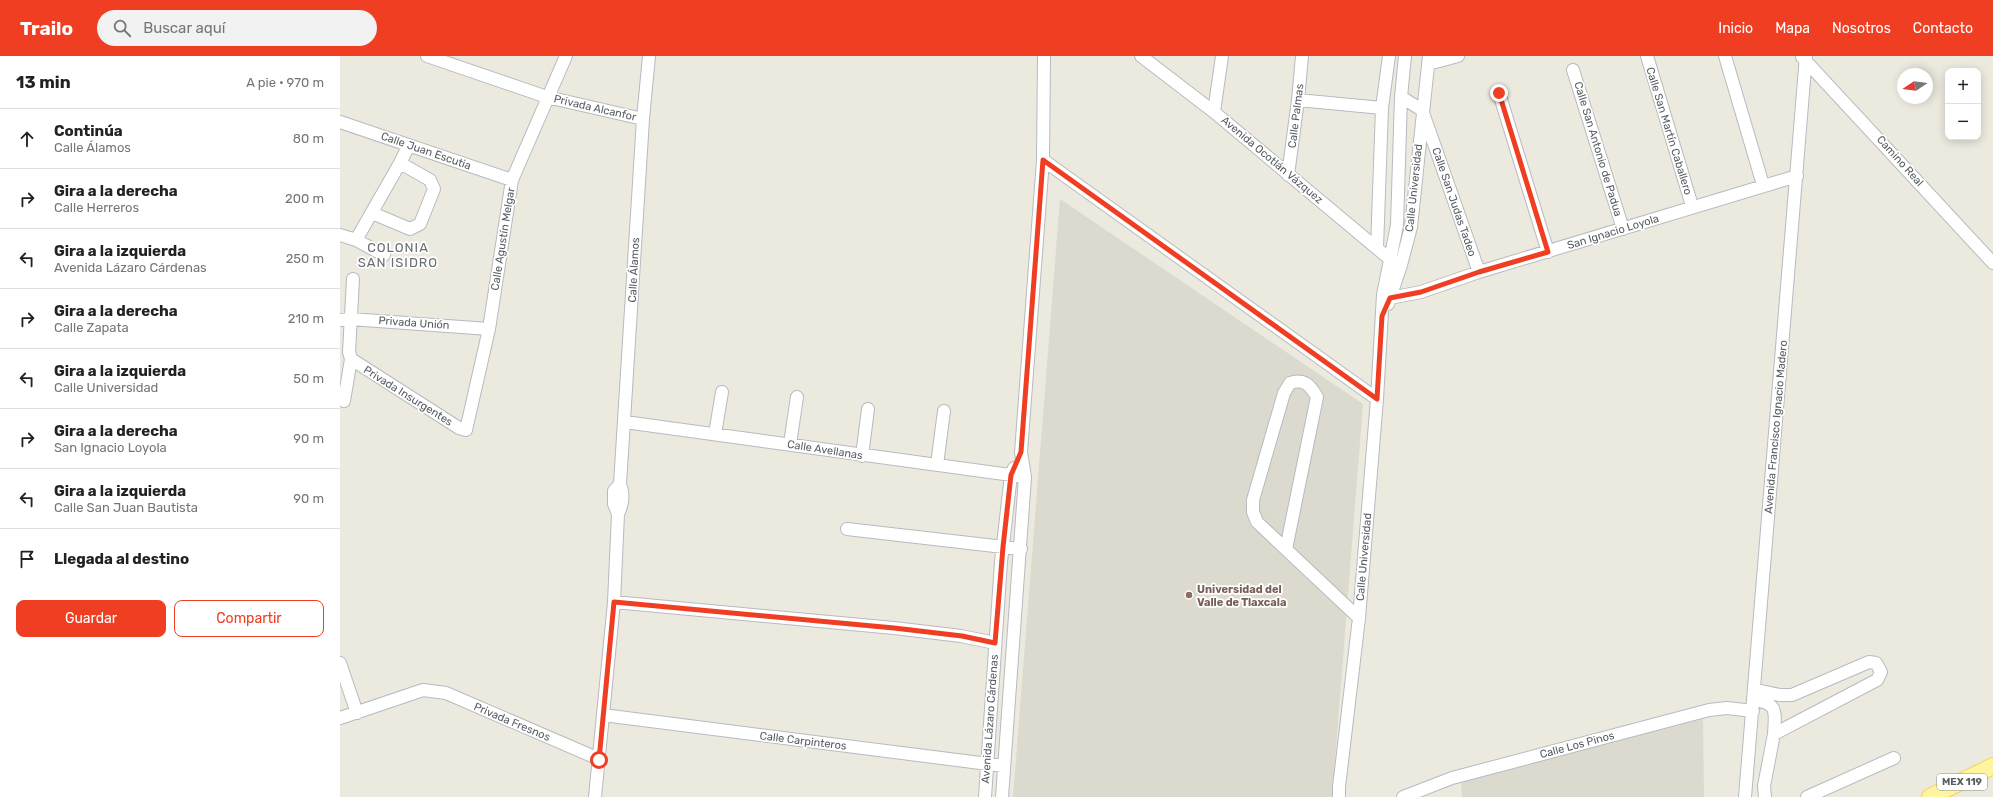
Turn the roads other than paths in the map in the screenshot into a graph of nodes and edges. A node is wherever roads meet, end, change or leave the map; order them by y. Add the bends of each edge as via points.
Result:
1 (427, 56) edge
2 (566, 56) edge
3 (649, 56) edge
4 (1044, 56) edge
5 (1222, 56) edge
6 (1302, 56) edge
7 (1389, 56) edge
8 (1405, 56) edge
9 (1458, 56) edge
10 (1647, 56) edge
11 (1725, 56) edge
12 (1144, 57) edge
13 (1804, 57) edge
14 (1429, 60) edge
15 (1573, 70) dead end
16 (1499, 93) dead end
17 (547, 97) junction
18 (1400, 97) junction
19 (1298, 100) junction
20 (1382, 108) junction
21 (1422, 110) junction
22 (1214, 112) junction
23 (643, 119) junction
24 (340, 122) edge
25 (409, 145) junction
26 (1043, 160) junction
27 (400, 163) junction
28 (1288, 175) junction
29 (1797, 176) junction
30 (512, 180) junction
31 (1763, 185) junction
32 (1692, 206) junction
33 (372, 213) junction
34 (1623, 229) junction
35 (340, 235) edge
36 (356, 240) junction
37 (1377, 248) junction
38 (1548, 252) junction
39 (384, 255) dead end
40 (1396, 263) junction
41 (1993, 263) edge
42 (1479, 272) junction
43 (354, 278) dead end
44 (1387, 296) junction
45 (345, 319) edge
46 (489, 329) junction
47 (351, 359) junction
48 (722, 392) dead end
49 (797, 398) dead end
50 (1377, 399) junction
51 (344, 401) dead end
52 (868, 409) dead end
53 (944, 411) dead end
54 (625, 422) junction
55 (466, 430) joint
56 (715, 434) junction
57 (790, 444) junction
58 (1021, 452) junction
59 (862, 456) junction
60 (937, 465) junction
61 (1011, 475) junction
62 (1025, 476) junction
63 (847, 530) dead end
64 (1003, 547) junction
65 (1021, 549) junction
66 (1286, 549) junction
67 (614, 602) junction
68 (1359, 618) junction
69 (995, 643) junction
70 (340, 663) edge
71 (1754, 700) junction
72 (357, 713) junction
73 (603, 715) junction
74 (340, 718) edge
75 (1774, 734) junction
76 (1894, 758) dead end
77 (599, 760) junction
78 (987, 764) junction
79 (1004, 766) junction
80 (1993, 766) edge
81 (595, 797) edge
82 (985, 797) edge
83 (1002, 797) edge
84 (1340, 797) edge
85 (1404, 797) edge
86 (1745, 797) edge
87 (1765, 797) edge
88 (1807, 797) edge
89 (1930, 797) edge

1 - 17 street, Privada Alcanfor
2 - 17 street, Calle Agustín Melgar
3 - 23 street, Calle Álamos
4 - 26 street, Avenida Lázaro Cárdenas
5 - 22 street
6 - 19 street, Calle Palmas
7 - 20 street
8 - 18 street, Calle Universidad
9 - 14 street
10 - 32 street, Calle San Martín Caballero
11 - 31 street
12 - 22 street, Avenida Ocotlán Vázquez
13 - 29 street, Avenida Francisco Ignacio Madero
13 - 41 street, Camino Real
14 - 21 street, Calle Universidad
15 - 34 street, Calle San Antonio de Padua
16 - 38 street
17 - 23 street, Privada Alcanfor
17 - 30 street, Calle Agustín Melgar
18 - 21 street
18 - 40 street, Calle Universidad
19 - 20 street
19 - 28 street, Calle Palmas
20 - 37 street
21 - 40 street, Calle Universidad via 1411,226
21 - 42 street, Calle San Judas Tadeo
22 - 28 street, Avenida Ocotlán Vázquez
23 - 54 street, Calle Álamos
24 - 25 street, Calle Juan Escutia
25 - 27 street
25 - 30 street, Calle Juan Escutia
26 - 50 street
26 - 58 street, Avenida Lázaro Cárdenas
27 - 33 street
27 - 33 street via 430,180 433,185 434,189 420,224 410,229
28 - 37 street, Avenida Ocotlán Vázquez
29 - 31 street, San Ignacio Loyola
29 - 71 street, Avenida Francisco Ignacio Madero
30 - 46 street, Calle Agustín Melgar
31 - 32 street, San Ignacio Loyola
32 - 34 street, San Ignacio Loyola
33 - 36 street
34 - 38 street, San Ignacio Loyola
35 - 36 street
36 - 39 street
37 - 40 street, Avenida Ocotlán Vázquez
38 - 42 street, San Ignacio Loyola
40 - 44 street, Calle Universidad
42 - 44 street, San Ignacio Loyola via 1421,292
43 - 45 street
44 - 50 street, Calle Universidad via 1382,316
45 - 46 street, Privada Unión
45 - 47 street
46 - 55 street, Calle Agustín Melgar
47 - 51 street
47 - 55 street, Privada Insurgentes
48 - 56 street
49 - 57 street
50 - 68 street, Calle Universidad
52 - 59 street
53 - 60 street
54 - 56 street, Calle Avellanas
54 - 67 street, Calle Álamos via 620,484 623,491 622,506 618,514
56 - 57 street, Calle Avellanas
57 - 59 street, Calle Avellanas
58 - 61 street, Avenida Lázaro Cárdenas
58 - 62 street, Avenida Lázaro Cárdenas
59 - 60 street, Calle Avellanas
60 - 61 street, Calle Avellanas
61 - 62 street, Calle Avellanas
61 - 64 street, Avenida Lázaro Cárdenas
62 - 65 street, Avenida Lázaro Cárdenas
63 - 64 street
64 - 65 street
64 - 69 street, Avenida Lázaro Cárdenas
65 - 79 street, Avenida Lázaro Cárdenas
66 - 66 street via 1257,522 1253,512 1253,500 1284,393 1290,383 1303,381 1311,386 1317,397
66 - 68 street
67 - 69 street via 894,628 962,636
67 - 73 street, Calle Álamos
68 - 84 street, Calle Universidad via 1339,787
69 - 78 street, Avenida Lázaro Cárdenas
70 - 72 street
71 - 75 street via 1773,706
71 - 75 street via 1792,695 1869,662 1876,663 1881,672 1877,680
71 - 85 street, Calle Los Pinos via 1452,778
71 - 86 street, Avenida Francisco Ignacio Madero
72 - 74 street
72 - 77 street, Privada Fresnos via 423,690 446,693
73 - 77 street, Calle Álamos
73 - 78 street, Calle Carpinteros
75 - 87 street via 1764,786
76 - 88 street
77 - 81 street, Calle Álamos
78 - 79 street, Calle Carpinteros
78 - 82 street, Avenida Lázaro Cárdenas
79 - 83 street, Avenida Lázaro Cárdenas
80 - 89 main road, MEX 119

